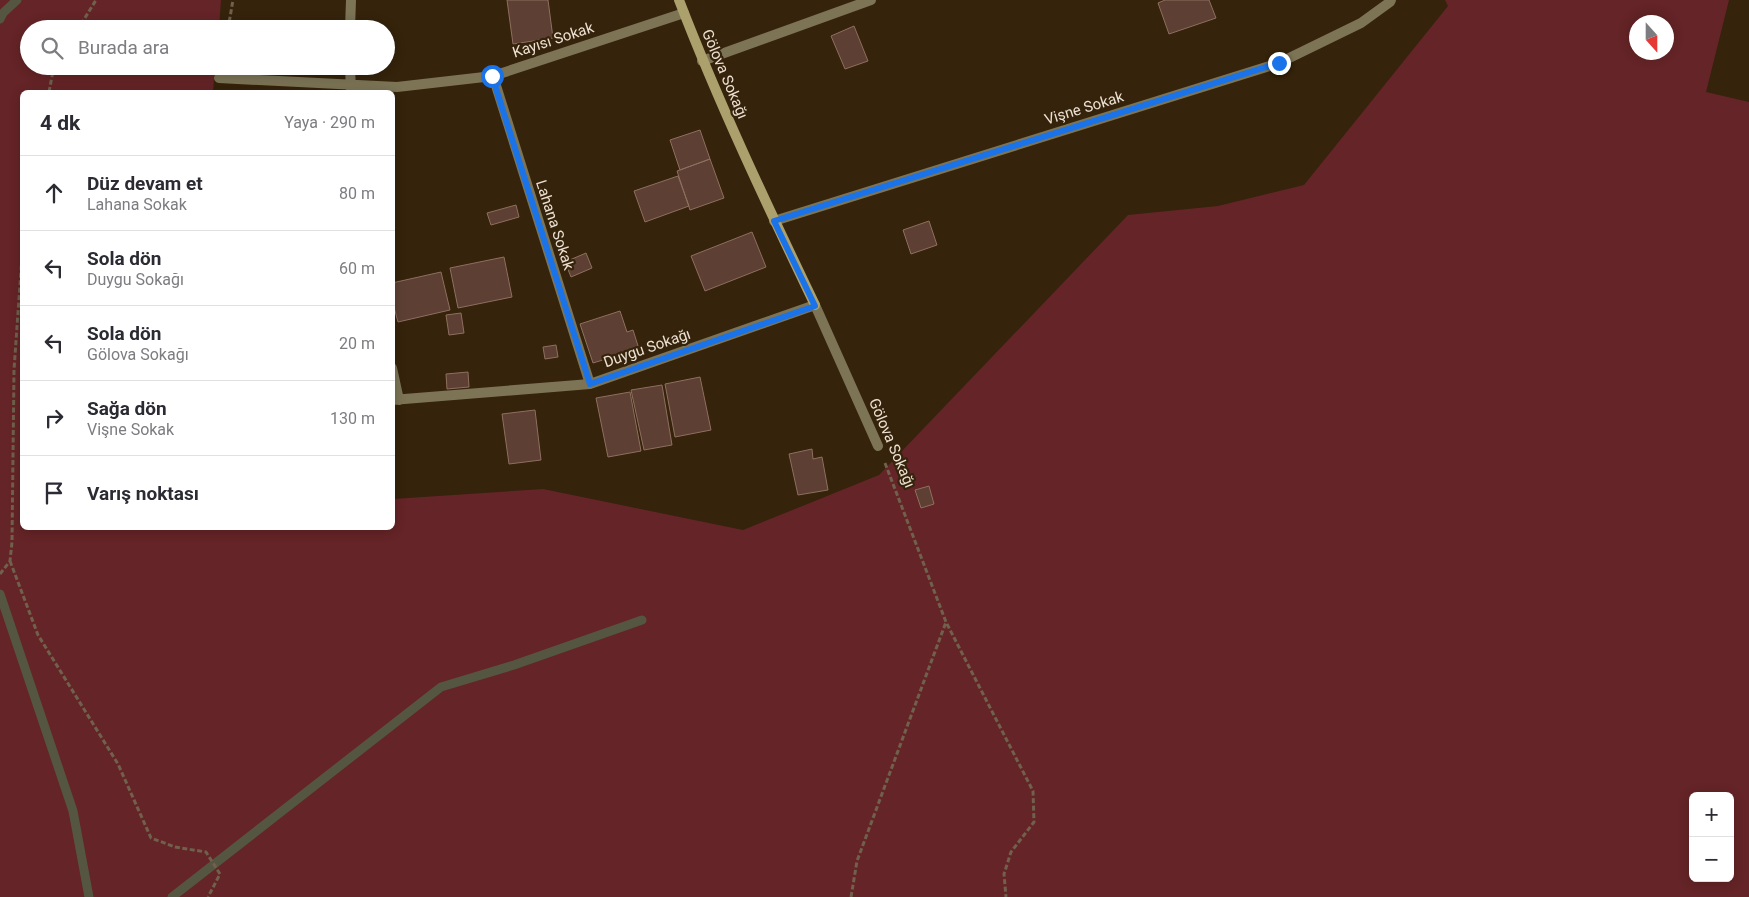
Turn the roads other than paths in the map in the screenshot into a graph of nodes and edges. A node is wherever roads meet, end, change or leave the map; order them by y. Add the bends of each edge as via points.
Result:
1 (351, 0) edge
2 (679, 0) edge
3 (871, 0) edge
4 (1391, 0) edge
5 (684, 13) junction
6 (350, 20) edge
7 (702, 62) junction
8 (350, 75) edge
9 (492, 76) junction
10 (219, 78) dead end
11 (350, 88) edge
12 (774, 221) junction
13 (815, 306) junction
14 (590, 384) junction
15 (396, 400) edge
16 (878, 446) road end

1 - 6 street
2 - 5 street, Gölova Sokağı
3 - 7 street
4 - 12 street, Vişne Sokak via 1361,23 1279,63
5 - 7 street, Gölova Sokağı
5 - 9 street, Kayısı Sokak
7 - 12 street, Gölova Sokağı
8 - 11 street
9 - 11 street, Kayısı Sokak via 397,87
9 - 14 street, Lahana Sokak
10 - 11 street, Kayısı Sokak
12 - 13 street, Gölova Sokağı
13 - 14 street, Duygu Sokağı
13 - 16 street, Gölova Sokağı
14 - 15 street, Duygu Sokağı

